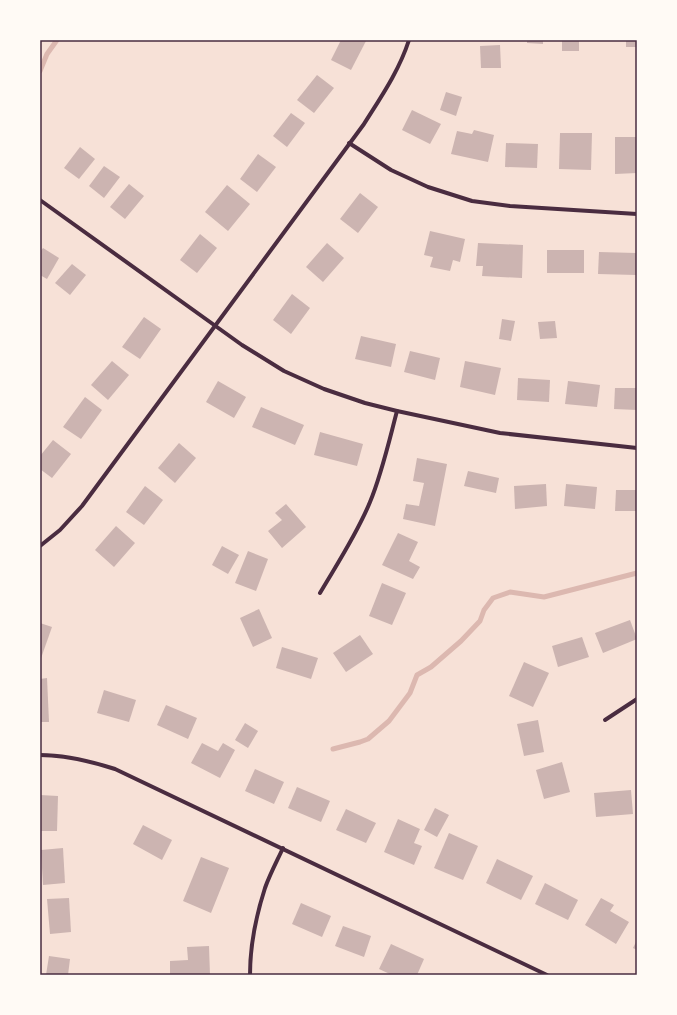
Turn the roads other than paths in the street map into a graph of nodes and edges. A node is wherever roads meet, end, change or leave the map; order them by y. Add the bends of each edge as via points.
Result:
1 (409, 40) edge
2 (349, 143) junction
3 (40, 200) edge
4 (637, 214) edge
5 (215, 326) junction
6 (397, 411) junction
7 (637, 448) edge
8 (40, 546) edge
9 (320, 593) dead end
10 (637, 699) edge
11 (604, 720) dead end
12 (40, 755) edge
13 (283, 848) junction
14 (250, 975) edge
15 (547, 975) edge

1 - 2 street via 388,87
2 - 4 street via 391,170 428,187 472,201
2 - 5 street
3 - 5 street
5 - 6 street via 291,374 324,389
5 - 8 street via 82,506 60,530
6 - 7 street via 500,433
6 - 9 street via 370,502
10 - 11 street
12 - 13 street via 79,759 115,769
13 - 14 street via 266,886 256,919
13 - 15 street

